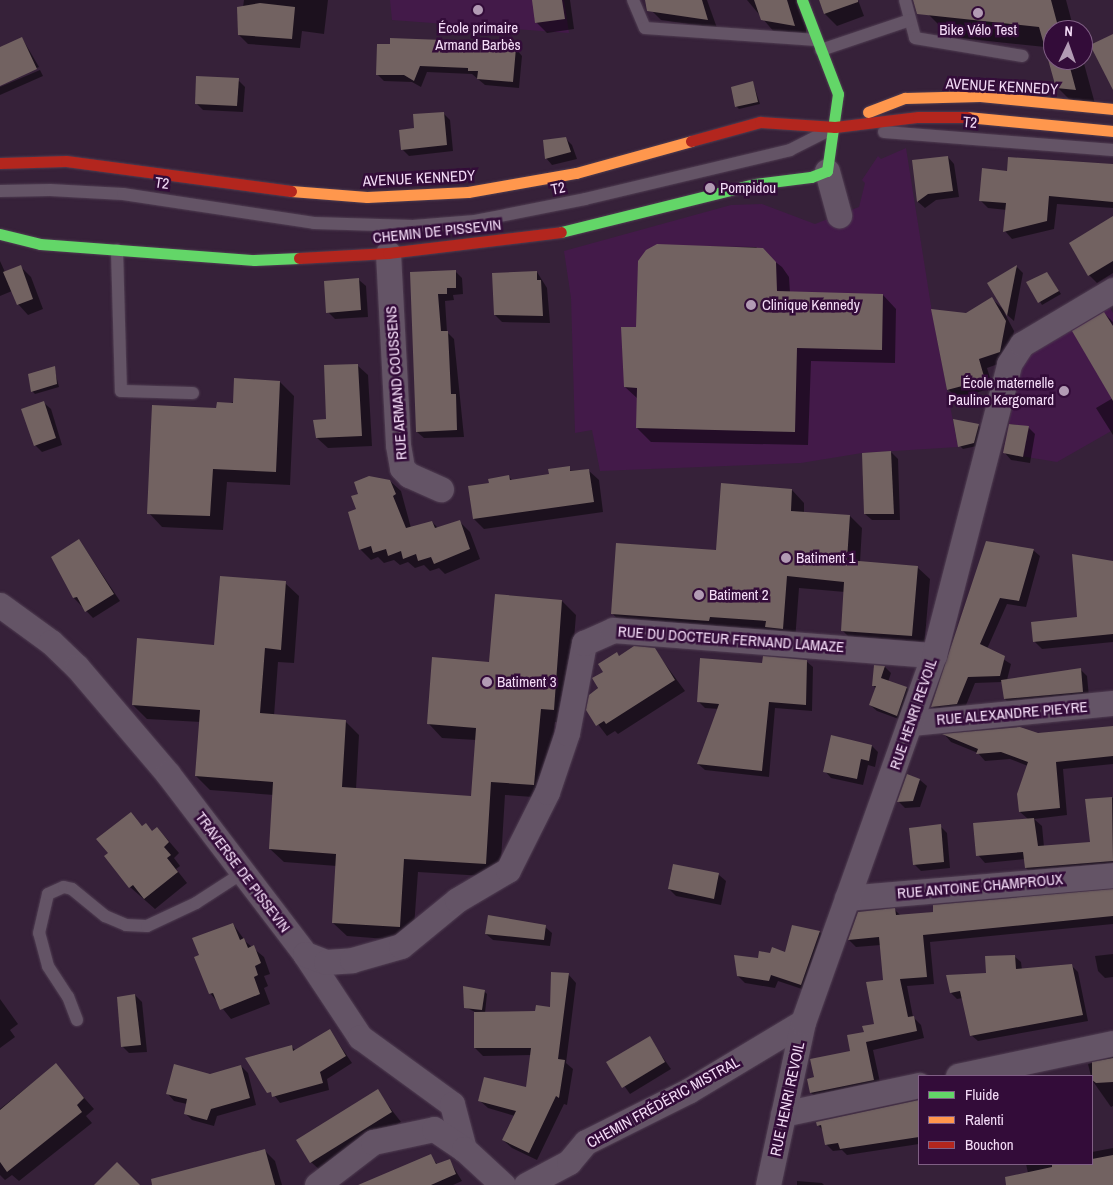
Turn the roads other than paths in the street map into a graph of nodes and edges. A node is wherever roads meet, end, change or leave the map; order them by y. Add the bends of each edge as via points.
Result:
1 (633, 0) edge
2 (802, 0) edge
3 (905, 0) edge
4 (910, 20) junction
5 (819, 45) junction
6 (1023, 56) dead end
7 (1113, 109) edge
8 (835, 127) junction
9 (1113, 131) edge
10 (1113, 150) edge
11 (0, 163) edge
12 (827, 171) junction
13 (0, 191) edge
14 (839, 215) dead end
15 (0, 234) edge
16 (117, 250) junction
17 (388, 253) junction
18 (1113, 290) edge
19 (193, 394) dead end
20 (441, 489) dead end
21 (0, 605) edge
22 (934, 655) junction
23 (1113, 703) edge
24 (911, 723) junction
25 (244, 872) junction
26 (1113, 875) edge
27 (847, 898) junction
28 (305, 954) junction
29 (77, 1020) dead end
30 (803, 1022) junction
31 (1113, 1043) edge
32 (963, 1075) edge
33 (918, 1085) edge
34 (783, 1114) junction
35 (464, 1149) junction
36 (317, 1185) edge
37 (503, 1185) edge
38 (526, 1185) edge
39 (768, 1185) edge

1 - 5 lane via 645,28
2 - 5 main road
3 - 4 lane
4 - 5 lane
4 - 6 lane via 915,38
5 - 8 main road via 837,88
7 - 8 main road, AVENUE KENNEDY via 980,96 905,98
8 - 9 main road, AVENUE KENNEDY via 918,117 974,117
8 - 10 lane, T2
8 - 11 main road, AVENUE KENNEDY via 760,122 576,173 468,192 410,196 304,193 180,173 66,161
8 - 12 main road
8 - 13 lane, T2 via 790,150 585,200 475,221 413,226 314,223 123,194
12 - 14 street
12 - 17 main road, CHEMIN DE PISSEVIN via 755,184 561,232
15 - 16 main road, CHEMIN DE PISSEVIN via 40,244
16 - 17 main road, CHEMIN DE PISSEVIN via 254,260
16 - 19 lane via 121,391
17 - 20 street, RUE ARMAND COUSSENS via 402,468 409,475
18 - 22 street, RUE HENRI REVOIL via 1022,344 1009,364
21 - 25 street, TRAVERSE DE PISSEVIN via 50,642 77,667 168,774
22 - 24 street, RUE HENRI REVOIL
22 - 28 street, RUE DU DOCTEUR FERNAND LAMAZE via 613,630 584,643 567,733 550,784 508,870 457,900 401,946 352,960 326,962
23 - 24 street, RUE ALEXANDRE PIEYRE
24 - 27 street, RUE HENRI REVOIL
25 - 28 street, TRAVERSE DE PISSEVIN
25 - 29 lane via 196,903 147,926 126,925 105,916 72,889 64,887 48,894 39,933 48,966 68,996
26 - 27 street, RUE ANTOINE CHAMPROUX
27 - 30 street, RUE HENRI REVOIL
28 - 35 street, TRAVERSE DE PISSEVIN via 360,1037 452,1104
30 - 34 street, RUE HENRI REVOIL
30 - 38 street, CHEMIN FRÉDÉRIC MISTRAL via 688,1091 586,1142 569,1162
31 - 32 street
33 - 34 street
34 - 39 street, RUE HENRI REVOIL
35 - 36 street via 434,1128 373,1142
35 - 37 street

